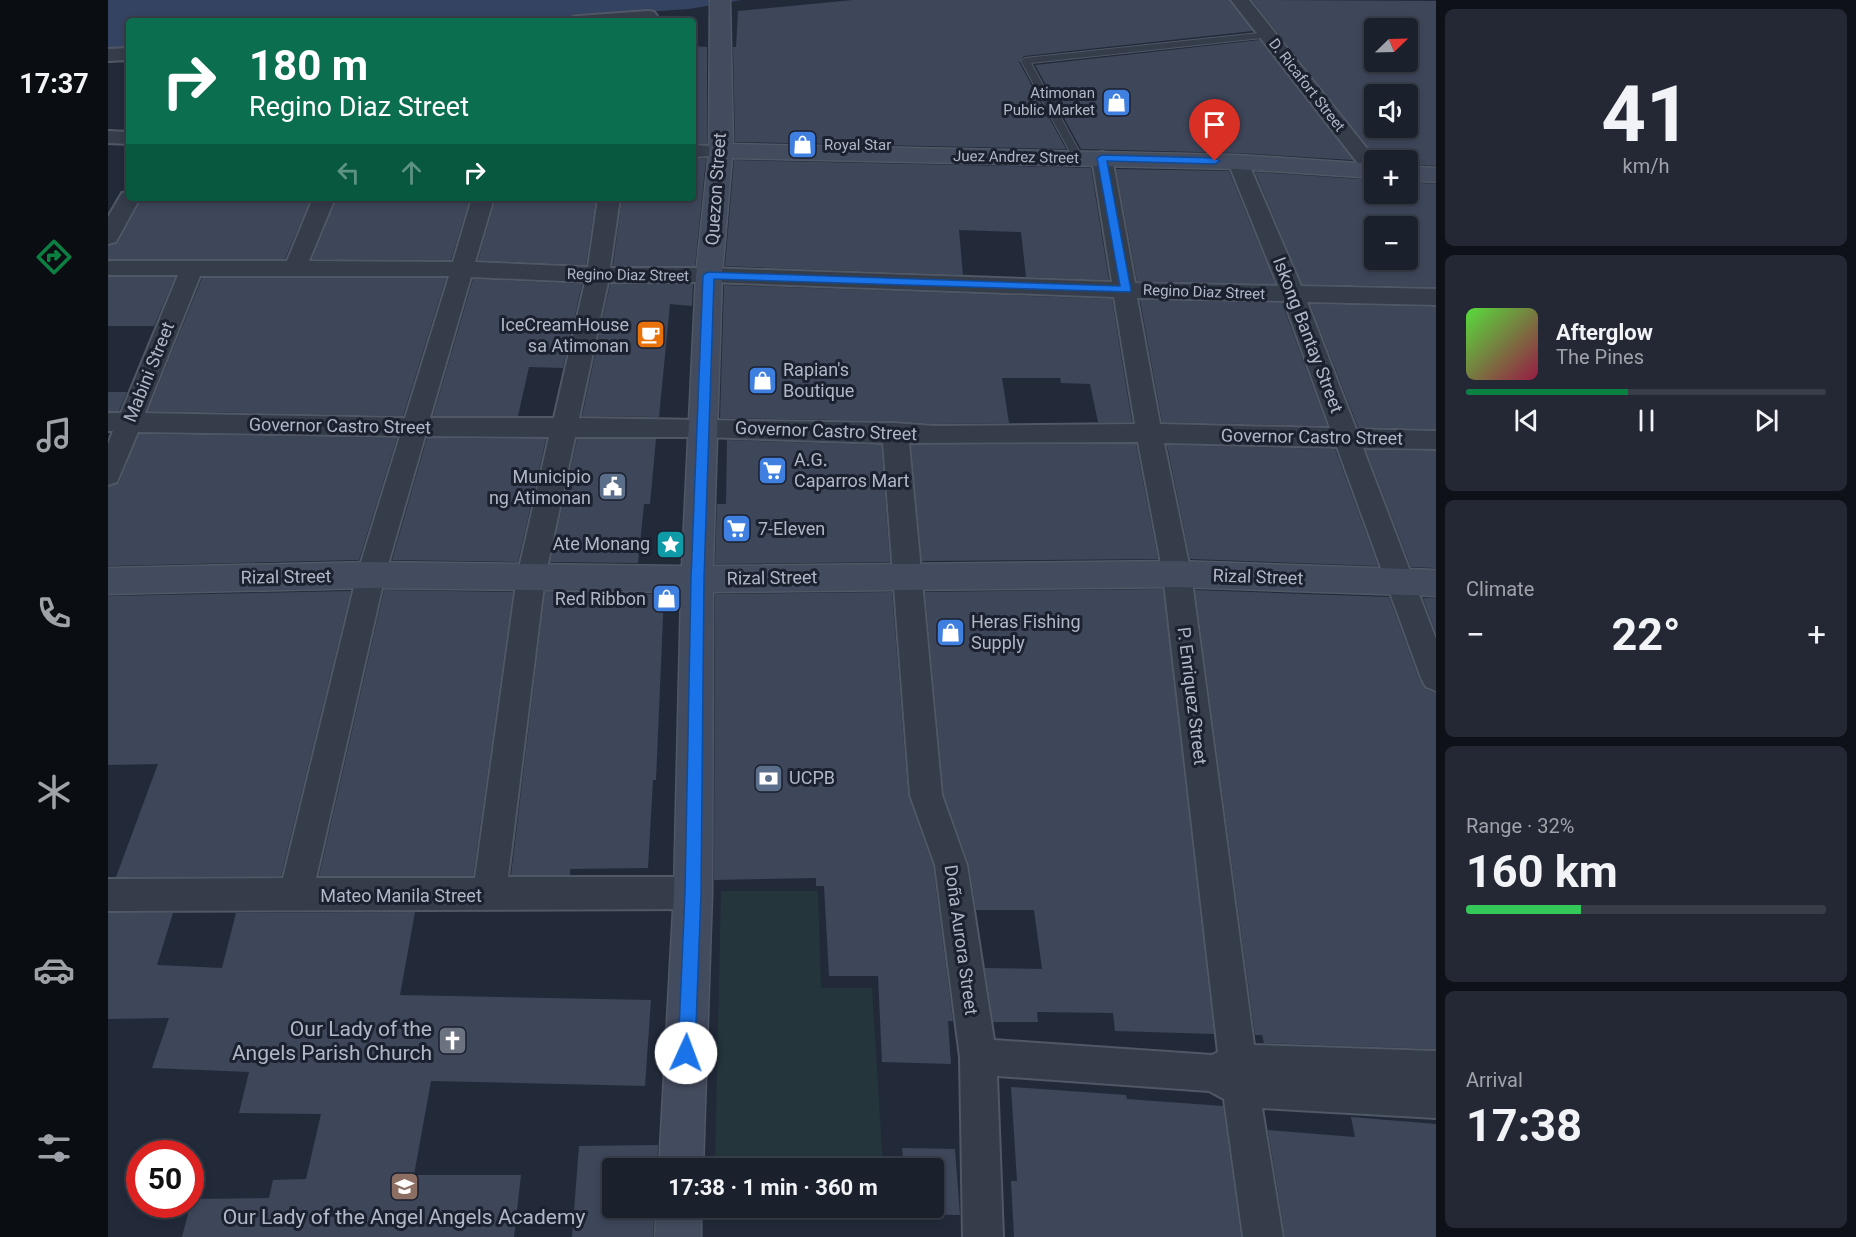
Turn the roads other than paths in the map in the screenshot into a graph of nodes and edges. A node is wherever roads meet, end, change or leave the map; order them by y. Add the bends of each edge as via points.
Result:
1 (720, 0) edge
2 (1240, 0) edge
3 (648, 16) dead end
4 (620, 18) edge
5 (1268, 35) junction
6 (126, 54) edge
7 (108, 55) edge
8 (108, 137) edge
9 (126, 138) edge
10 (696, 151) edge
11 (721, 151) junction
12 (1090, 158) junction
13 (1364, 158) edge
14 (1238, 162) junction
15 (1364, 170) edge
16 (1418, 174) edge
17 (1436, 175) edge
18 (127, 201) edge
19 (323, 201) edge
20 (482, 201) edge
21 (609, 201) edge
22 (108, 237) edge
23 (108, 268) edge
24 (192, 268) junction
25 (295, 268) junction
26 (462, 269) junction
27 (708, 275) junction
28 (598, 276) junction
29 (1126, 290) junction
30 (1293, 294) junction
31 (1436, 297) edge
32 (118, 422) edge
33 (415, 427) junction
34 (566, 427) junction
35 (703, 428) junction
36 (895, 432) junction
37 (1149, 433) junction
38 (1348, 438) junction
39 (1436, 440) edge
40 (108, 475) edge
41 (1177, 574) junction
42 (371, 575) junction
43 (908, 576) junction
44 (531, 577) junction
45 (697, 579) junction
46 (108, 581) edge
47 (1401, 582) junction
48 (1436, 583) edge
49 (1436, 678) edge
50 (693, 893) junction
51 (108, 895) edge
52 (489, 895) junction
53 (295, 896) junction
54 (978, 1057) junction
55 (1436, 1069) edge
56 (1230, 1075) junction
57 (1436, 1101) edge
58 (681, 1158) edge
59 (679, 1218) edge
60 (678, 1237) edge
61 (983, 1237) edge
62 (1263, 1237) edge

1 - 11 street, Quezon Street
2 - 5 street, D. Ricafort Street
3 - 4 street
5 - 12 lane via 1025,61
5 - 13 street, D. Ricafort Street
6 - 7 street
8 - 9 street
10 - 11 street, Juez Andrez Street
11 - 12 street, Juez Andrez Street
11 - 27 street, Quezon Street
12 - 14 street, Juez Andrez Street
12 - 29 street, P. Enriquez Street
14 - 15 street, Juez Andrez Street
14 - 30 street, Iskong Bantay Street
16 - 17 street
18 - 22 street
19 - 25 street
20 - 26 street
21 - 28 street
23 - 24 street, Regino Diaz Street
24 - 25 street, Regino Diaz Street
24 - 32 street, Mabini Street
25 - 26 street, Regino Diaz Street
26 - 28 street, Regino Diaz Street
26 - 33 street
27 - 28 street, Regino Diaz Street
27 - 29 street, Regino Diaz Street
27 - 35 street, Quezon Street
28 - 34 street
29 - 30 street, Regino Diaz Street
29 - 37 street, P. Enriquez Street
30 - 31 street, Regino Diaz Street
30 - 38 street, Iskong Bantay Street
32 - 33 street, Governor Castro Street
32 - 40 street, Mabini Street
33 - 34 street, Governor Castro Street
33 - 42 street
34 - 35 street, Governor Castro Street
34 - 44 street
35 - 36 street, Governor Castro Street
35 - 45 street, Quezon Street
36 - 37 street, Governor Castro Street
36 - 43 street, Doña Aurora Street
37 - 38 street, Governor Castro Street
37 - 41 street, P. Enriquez Street
38 - 39 street, Governor Castro Street
38 - 47 street, Iskong Bantay Street
41 - 43 street, Rizal Street
41 - 47 street, Rizal Street
41 - 56 street, P. Enriquez Street
42 - 44 street, Rizal Street
42 - 46 street, Rizal Street
42 - 53 street
43 - 45 street, Rizal Street
43 - 54 street, Doña Aurora Street via 926,795 951,865
44 - 45 street, Rizal Street
44 - 52 street
45 - 50 street, Quezon Street
47 - 48 street, Rizal Street
47 - 49 street, Iskong Bantay Street
50 - 52 street, Mateo Manila Street
50 - 58 street, Quezon Street
51 - 53 street, Mateo Manila Street
52 - 53 street, Mateo Manila Street
54 - 56 street
54 - 61 street, Doña Aurora Street
55 - 56 street
56 - 57 street
56 - 62 street, P. Enriquez Street
59 - 60 street

